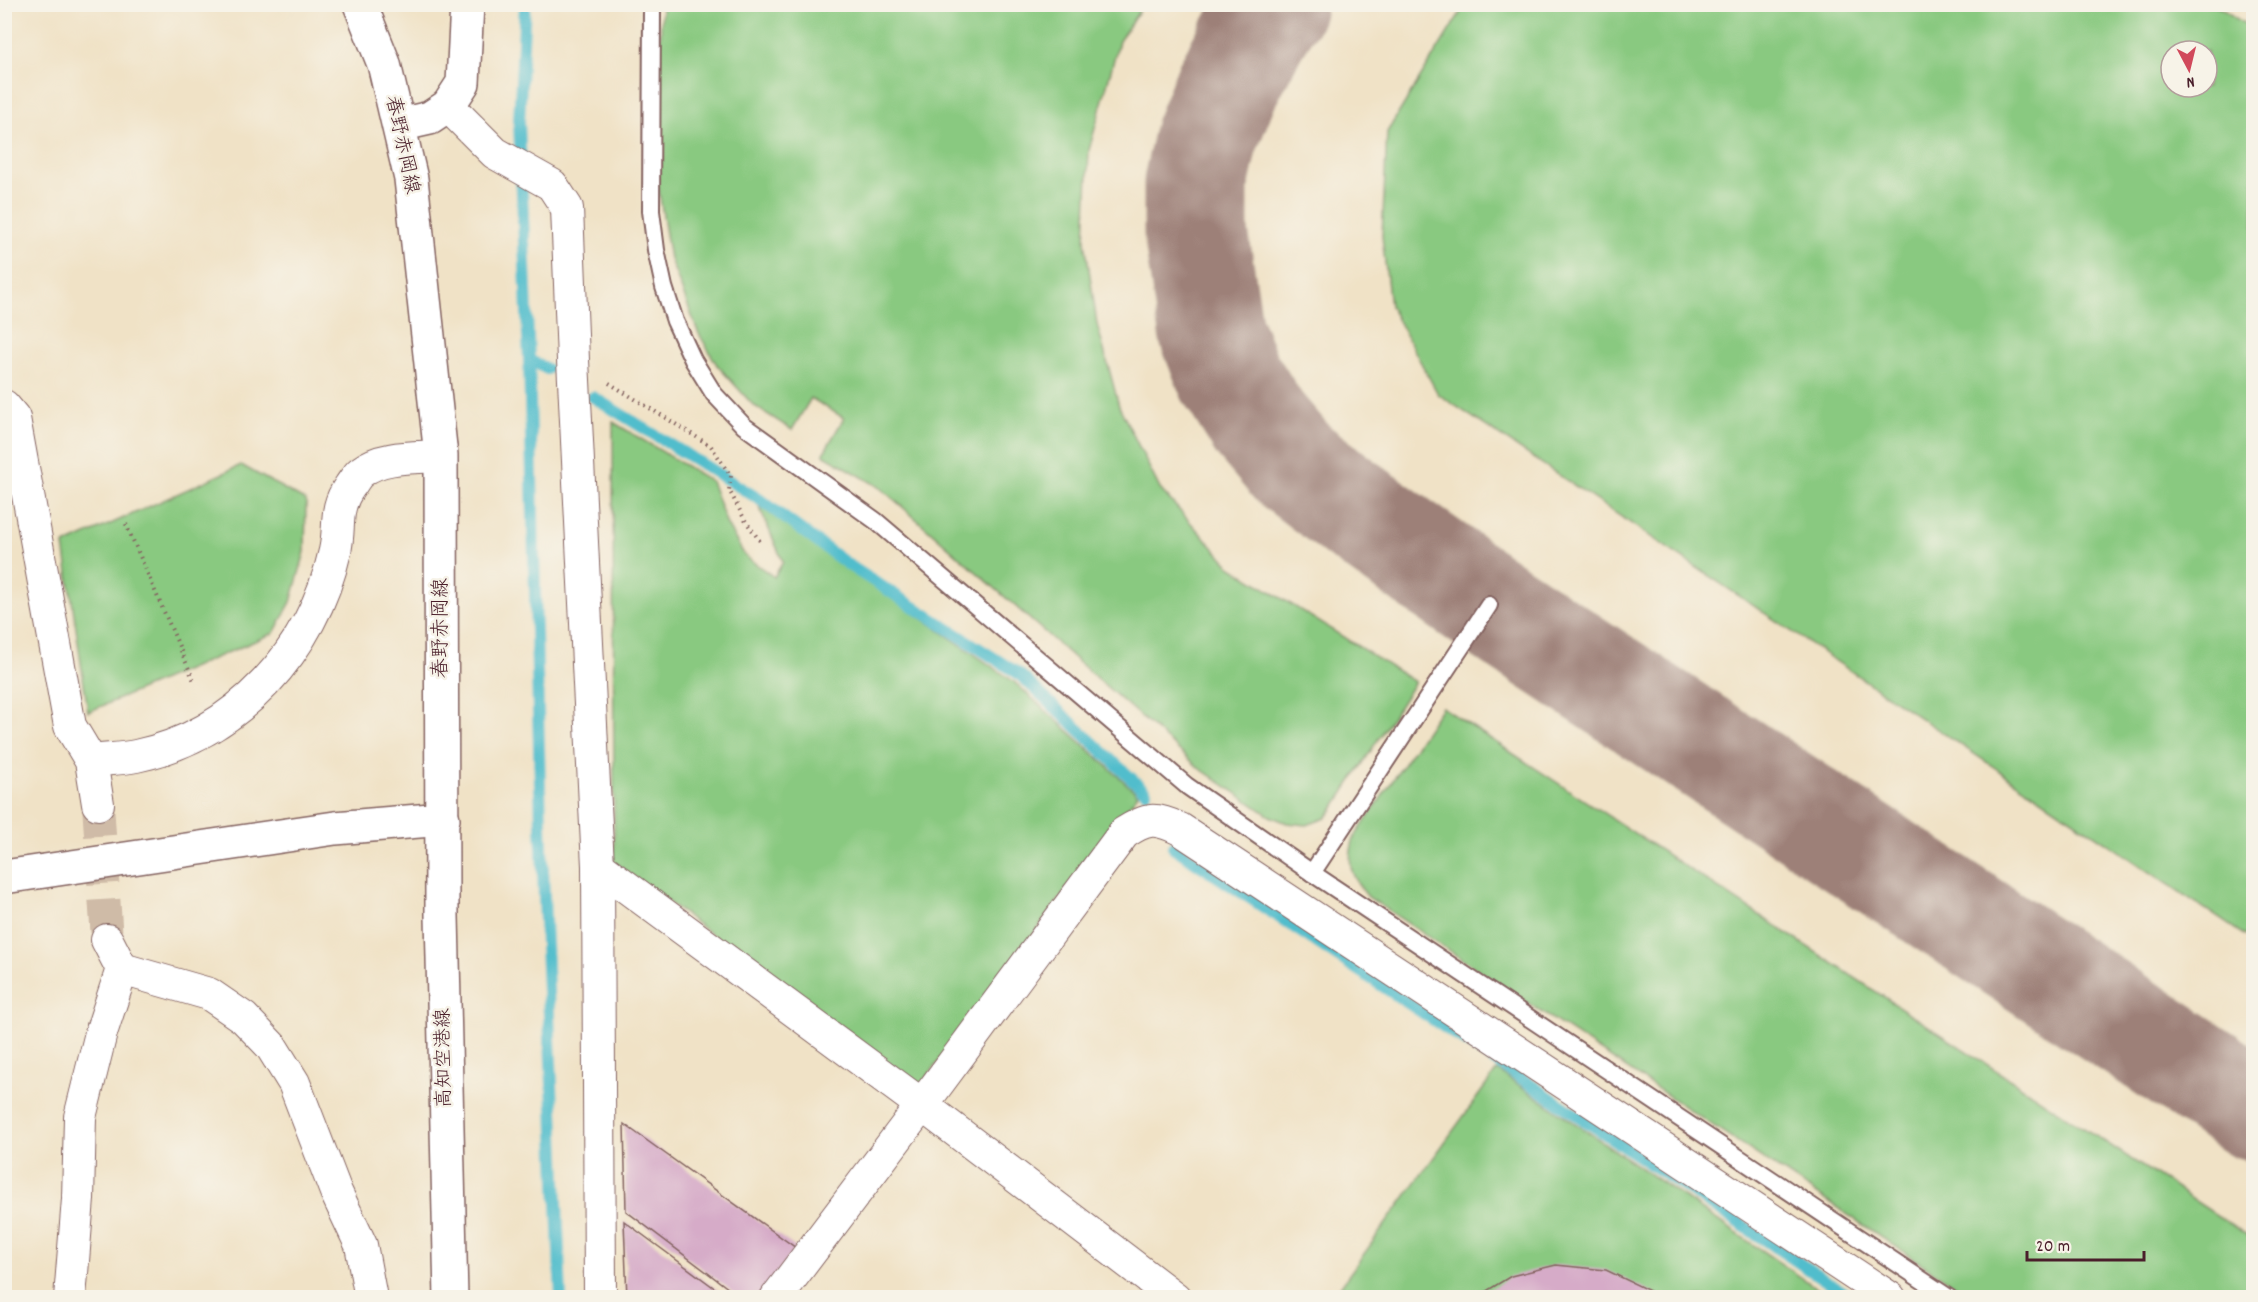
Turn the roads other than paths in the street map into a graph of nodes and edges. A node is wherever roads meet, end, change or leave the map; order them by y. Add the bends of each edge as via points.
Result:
1 (360, 4) edge
2 (467, 4) edge
3 (652, 4) edge
4 (448, 106) junction
5 (399, 125) junction
6 (4, 406) edge
7 (441, 456) junction
8 (1489, 605) dead end
9 (91, 761) junction
10 (98, 804) tunnel mouth
11 (443, 819) junction
12 (598, 866) junction
13 (1312, 873) junction
14 (4, 877) edge
15 (107, 940) tunnel mouth
16 (122, 969) junction
17 (922, 1106) junction
18 (1887, 1297) edge
19 (70, 1298) edge
20 (371, 1298) edge
21 (451, 1298) edge
22 (600, 1298) edge
23 (776, 1298) edge
24 (1175, 1298) edge
25 (1949, 1298) edge

1 - 5 main road, 春野赤岡線 via 384,64
2 - 4 main road via 463,83
3 - 13 lane via 650,176 656,250 675,321 714,394 744,426 876,521 1187,786
4 - 5 main road via 430,118
4 - 12 street via 495,153 552,185 567,208
5 - 7 main road, 春野赤岡線 via 411,179
6 - 9 street via 14,418 70,726
7 - 9 street via 391,459 360,472 340,500 335,550 316,610 298,643 246,703 209,728 172,745 136,756
7 - 11 main road, 春野赤岡線
8 - 13 lane
9 - 10 street
11 - 14 main road via 335,828
11 - 21 main road, 高知空港線
12 - 17 street
12 - 22 street
13 - 25 lane
15 - 16 street
16 - 19 street via 80,1117
16 - 20 street via 209,994 244,1018 271,1046 294,1083 361,1245
17 - 18 street via 1124,833 1143,821 1162,820
17 - 23 street
17 - 24 street

